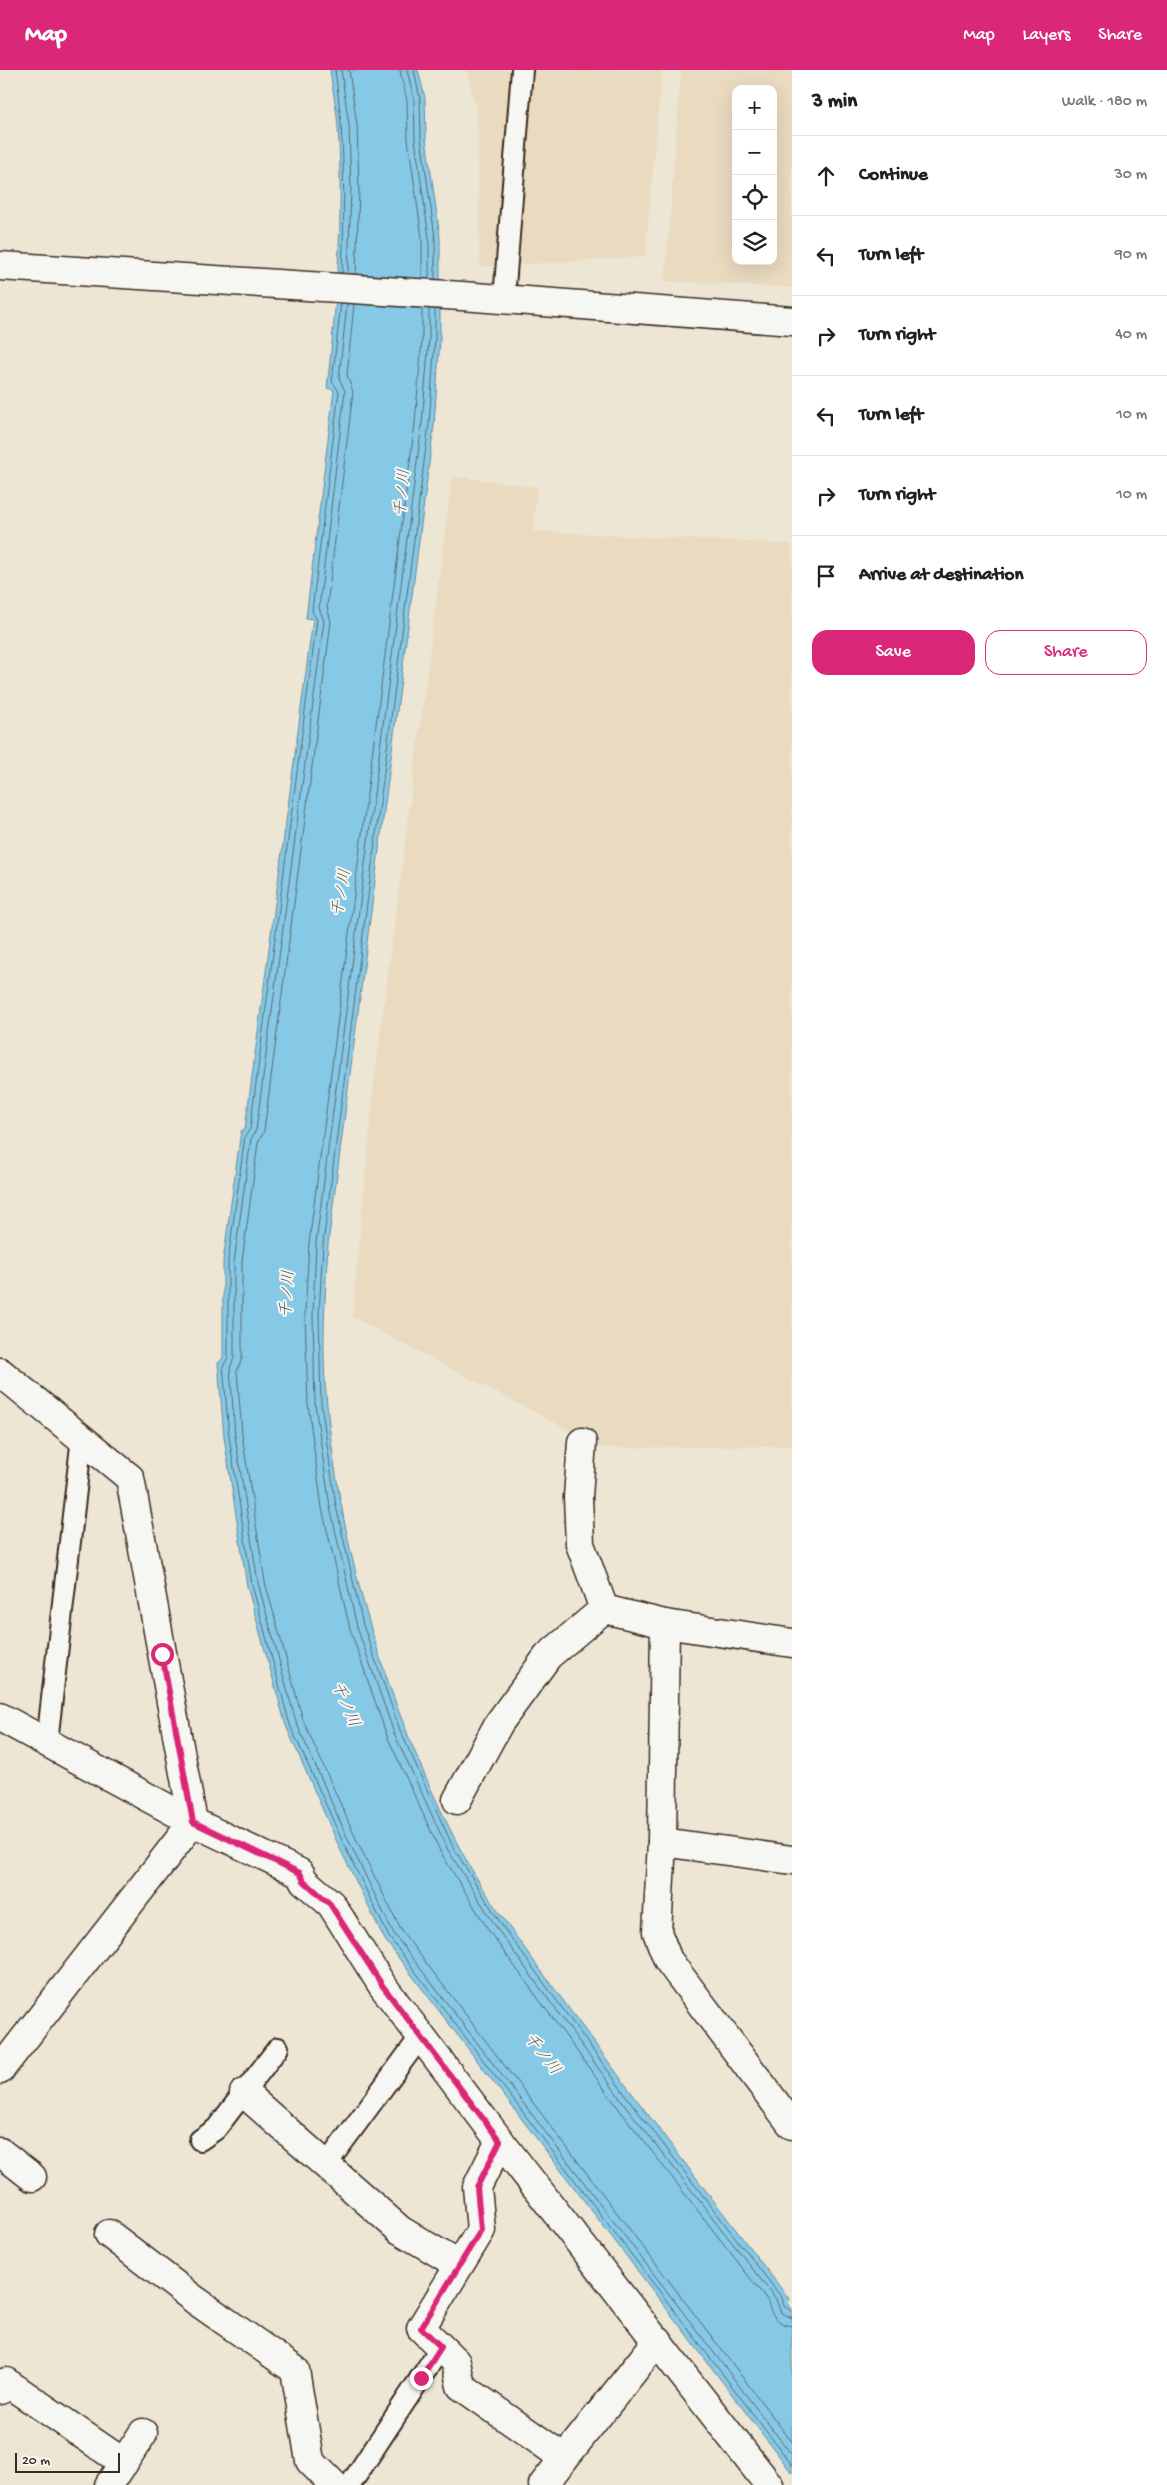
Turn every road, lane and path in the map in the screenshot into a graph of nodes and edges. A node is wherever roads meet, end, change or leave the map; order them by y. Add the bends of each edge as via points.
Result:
1 (522, 70) edge
2 (0, 266) edge
3 (504, 299) junction
4 (792, 321) edge
5 (0, 1372) edge
6 (82, 1437) junction
7 (582, 1442) dead end
8 (604, 1608) junction
9 (665, 1624) junction
10 (792, 1643) edge
11 (0, 1717) edge
12 (47, 1742) junction
13 (457, 1800) dead end
14 (193, 1822) junction
15 (662, 1842) junction
16 (792, 1860) edge
17 (421, 2036) junction
18 (278, 2048) dead end
19 (0, 2070) edge
20 (244, 2092) junction
21 (788, 2113) edge
22 (200, 2140) dead end
23 (500, 2141) junction
24 (0, 2152) edge
25 (326, 2164) junction
26 (32, 2177) dead end
27 (109, 2234) dead end
28 (459, 2265) junction
29 (658, 2340) junction
30 (441, 2347) junction
31 (0, 2390) edge
32 (143, 2433) dead end
33 (564, 2458) junction
34 (116, 2474) edge
35 (334, 2485) edge
36 (350, 2485) edge
37 (543, 2485) edge
38 (770, 2485) edge

1 - 3 lane
2 - 3 street
3 - 4 street
5 - 6 street
6 - 12 lane
6 - 14 street via 130,1478
7 - 8 street via 578,1497 580,1544
8 - 9 street
8 - 13 street via 548,1656 499,1723
9 - 10 street
9 - 15 street
11 - 12 street
12 - 14 street
14 - 17 street via 300,1873 304,1881 330,1904 382,1985
14 - 19 street
15 - 16 street
15 - 21 street via 657,1932 668,1960
17 - 23 street
17 - 25 lane
18 - 20 lane
20 - 22 lane via 216,2129
20 - 25 street
23 - 28 street via 477,2187 481,2230
23 - 29 street
24 - 26 street
25 - 28 street via 400,2230
27 - 35 street via 195,2300 296,2370 310,2461
28 - 30 street via 421,2328
29 - 33 street
29 - 38 street
30 - 33 street via 456,2362 461,2386
30 - 36 lane
31 - 34 street via 6,2382
32 - 34 street
33 - 37 street

